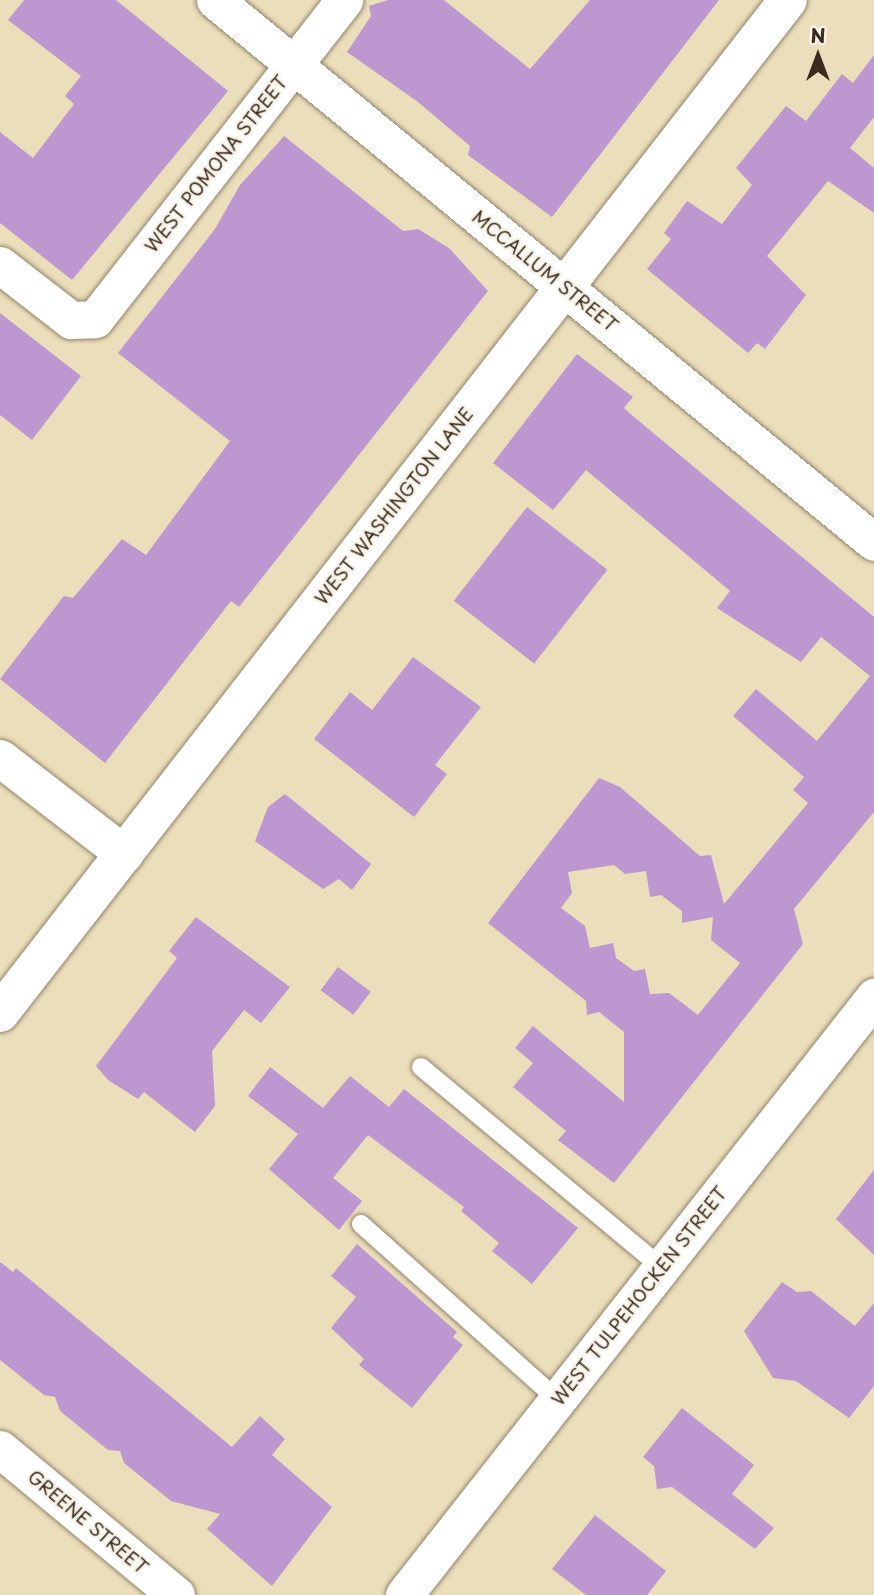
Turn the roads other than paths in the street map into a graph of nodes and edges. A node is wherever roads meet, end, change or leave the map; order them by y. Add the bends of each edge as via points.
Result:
1 (215, 0) edge
2 (344, 0) edge
3 (788, 0) edge
4 (294, 64) junction
5 (0, 265) edge
6 (565, 287) junction
7 (874, 542) edge
8 (0, 758) edge
9 (124, 854) junction
10 (874, 997) edge
11 (0, 1013) edge
12 (421, 1067) dead end
13 (361, 1224) dead end
14 (660, 1267) junction
15 (558, 1400) junction
16 (0, 1450) edge
17 (176, 1595) edge
18 (404, 1595) edge

1 - 4 street, MCCALLUM STREET
2 - 4 street, WEST POMONA STREET
3 - 6 main road, WEST WASHINGTON LANE
4 - 5 street, WEST POMONA STREET via 95,318 83,324
4 - 6 street, MCCALLUM STREET
6 - 7 street, MCCALLUM STREET
6 - 9 main road, WEST WASHINGTON LANE
8 - 9 street
9 - 11 main road, WEST WASHINGTON LANE
10 - 14 street, WEST TULPEHOCKEN STREET
12 - 14 lane
13 - 15 lane
14 - 15 street, WEST TULPEHOCKEN STREET
15 - 18 street, WEST TULPEHOCKEN STREET
16 - 17 street, GREENE STREET

